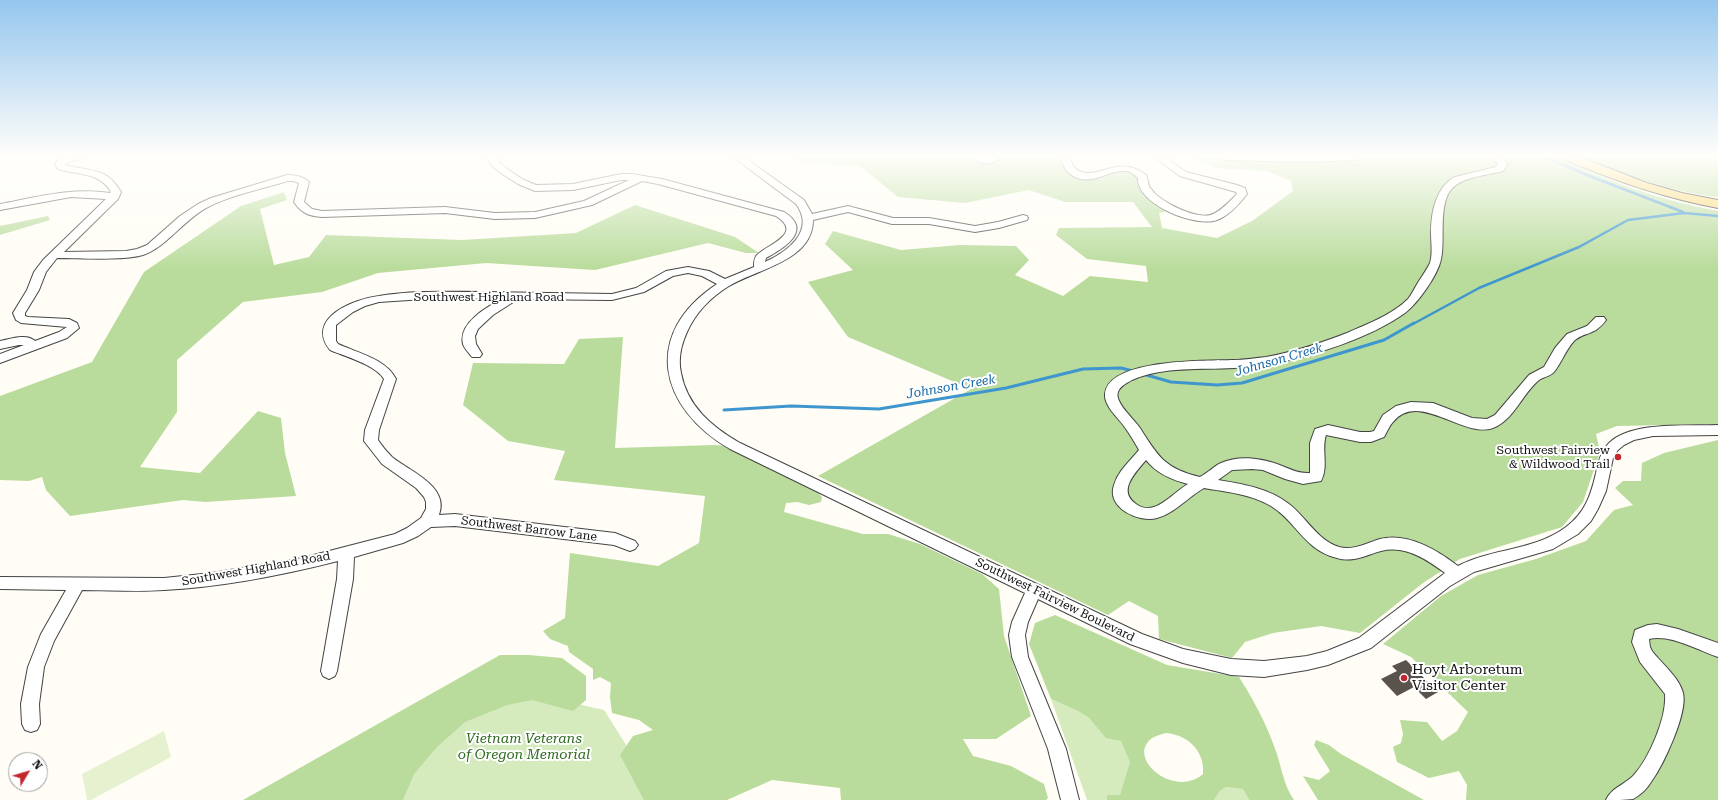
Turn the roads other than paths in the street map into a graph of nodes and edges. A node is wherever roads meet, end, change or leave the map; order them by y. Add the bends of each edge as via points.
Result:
1 (73, 194) edge
2 (101, 194) edge
3 (237, 194) edge
4 (301, 194) edge
5 (606, 194) edge
6 (708, 194) edge
7 (789, 194) edge
8 (1150, 194) edge
9 (1242, 194) edge
10 (1444, 194) edge
11 (1671, 194) edge
12 (114, 197) joint
13 (1718, 204) edge
14 (0, 207) edge
15 (809, 218) junction
16 (1023, 218) dead end
17 (54, 255) junction
18 (759, 267) junction
19 (725, 284) junction
20 (516, 296) junction
21 (1600, 320) dead end
22 (0, 345) edge
23 (31, 348) junction
24 (476, 354) dead end
25 (0, 359) edge
26 (1718, 430) edge
27 (1146, 451) junction
28 (1203, 482) junction
29 (427, 521) junction
30 (630, 545) dead end
31 (346, 553) junction
32 (1456, 573) junction
33 (0, 583) edge
34 (78, 583) junction
35 (1034, 590) junction
36 (1718, 650) edge
37 (329, 671) dead end
38 (31, 724) dead end
39 (1070, 800) edge
40 (1615, 800) edge

1 - 14 street
2 - 12 street
3 - 17 street via 202,206 151,247 140,252
4 - 5 street via 299,202 302,208 313,213 445,210 495,216 535,215 569,209
6 - 18 street via 790,219 791,232 788,237 762,256
7 - 15 street via 804,206
8 - 9 street via 1179,211 1209,219 1219,216
10 - 27 street via 1437,219 1438,248 1435,264 1410,303 1384,320 1319,348 1288,356 1251,363 1163,366 1137,373 1119,382 1111,392 1112,402 1137,433
11 - 13 main road
12 - 17 street
15 - 16 street via 848,209 892,221 929,221 975,229
15 - 18 street, Southwest Fairview Boulevard via 804,236 788,254
17 - 23 street via 40,272 33,290 20,308 19,316 27,321 69,323 73,328 63,336
18 - 19 street, Southwest Fairview Boulevard
19 - 20 street, Southwest Highland Road via 705,273 688,270 670,274 640,290 612,297
19 - 35 street, Southwest Fairview Boulevard via 691,313 679,334 674,352 676,382 684,401 695,417 714,434 735,446
20 - 24 street via 495,308 470,330 468,341
20 - 29 street, Southwest Highland Road via 439,295 379,299 349,308 330,324 330,342 334,347 382,368 389,374 390,379 372,430 371,441 386,459 430,494 434,504 433,514
21 - 28 street via 1591,329 1571,338 1559,351 1549,370 1533,378 1495,422 1471,423 1433,408 1401,409 1388,418 1379,434 1371,437 1328,430 1320,432 1316,439 1319,470 1316,477 1300,479 1263,465 1244,464 1224,467
22 - 23 street via 19,341 30,342
23 - 25 street
26 - 32 street, Southwest Fairview Boulevard via 1644,433 1619,442 1606,457 1594,505 1577,527 1548,545
27 - 28 street via 1165,470 1186,479
27 - 28 street via 1120,485 1119,494 1124,503 1133,510 1152,513 1162,510
28 - 32 street via 1239,488 1271,500 1285,508 1314,540 1334,552 1354,554 1383,545 1408,546 1428,553
29 - 30 street, Southwest Barrow Lane via 462,521 615,539
29 - 31 street, Southwest Highland Road via 414,533
31 - 34 street, Southwest Highland Road via 302,564 205,580 164,584
31 - 37 street via 345,579
32 - 35 street, Southwest Fairview Boulevard via 1365,643 1318,661 1264,669 1207,663 1176,654 1136,639
33 - 34 street, Southwest Highland Road
34 - 38 street via 47,639 36,667 30,704
35 - 39 street via 1017,635 1020,657 1057,750
36 - 40 street via 1662,631 1651,630 1641,635 1639,644 1671,687 1675,704 1668,727 1649,769 1638,784

